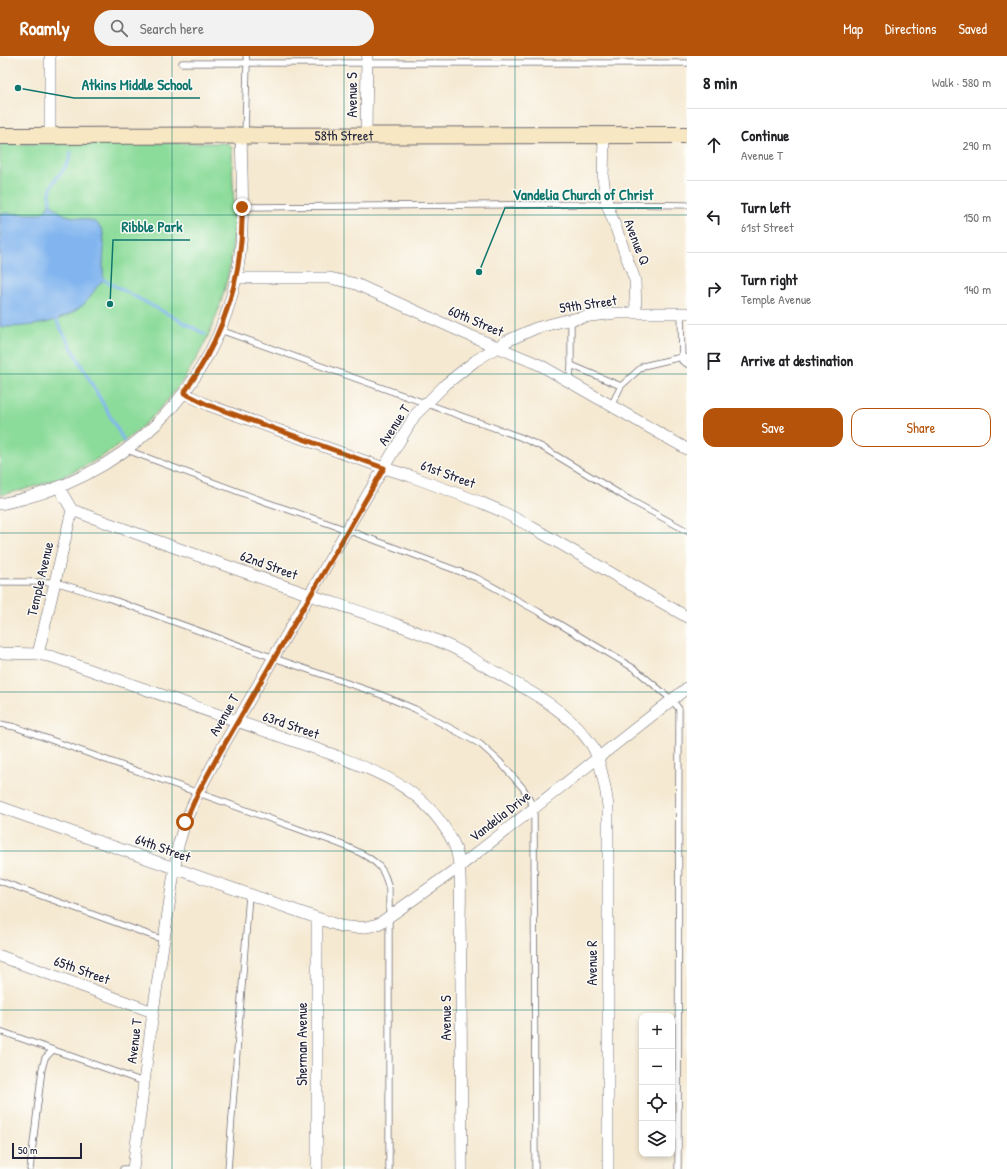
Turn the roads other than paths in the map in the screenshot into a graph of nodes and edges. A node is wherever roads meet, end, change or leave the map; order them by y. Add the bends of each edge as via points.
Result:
1 (50, 56) edge
2 (246, 56) edge
3 (367, 60) edge
4 (182, 63) dead end
5 (687, 63) edge
6 (247, 64) junction
7 (604, 134) junction
8 (687, 134) edge
9 (243, 135) junction
10 (366, 135) junction
11 (0, 136) edge
12 (50, 136) junction
13 (607, 204) junction
14 (687, 205) edge
15 (242, 207) junction
16 (236, 278) junction
17 (636, 313) junction
18 (684, 313) edge
19 (571, 320) junction
20 (220, 330) junction
21 (498, 347) junction
22 (684, 358) edge
23 (687, 364) edge
24 (571, 365) junction
25 (570, 382) junction
26 (621, 386) junction
27 (184, 393) junction
28 (426, 404) junction
29 (611, 406) junction
30 (687, 449) edge
31 (127, 450) junction
32 (384, 468) junction
33 (59, 488) junction
34 (0, 504) edge
35 (72, 510) junction
36 (347, 530) junction
37 (687, 531) edge
38 (0, 582) edge
39 (55, 582) junction
40 (310, 595) junction
41 (687, 617) edge
42 (0, 653) edge
43 (38, 654) junction
44 (274, 658) junction
45 (687, 688) edge
46 (672, 700) junction
47 (238, 722) junction
48 (0, 724) edge
49 (598, 759) junction
50 (198, 793) junction
51 (0, 806) edge
52 (534, 808) junction
53 (459, 866) junction
54 (174, 868) junction
55 (0, 880) edge
56 (249, 895) junction
57 (389, 916) junction
58 (317, 918) junction
59 (164, 940) junction
60 (0, 956) edge
61 (153, 1012) junction
62 (0, 1031) edge
63 (53, 1050) junction
64 (144, 1082) junction
65 (30, 1169) edge
66 (123, 1169) edge
67 (133, 1169) edge
68 (228, 1169) edge
69 (317, 1169) edge
70 (388, 1169) edge
71 (462, 1169) edge
72 (535, 1169) edge
73 (608, 1169) edge
74 (678, 1169) edge

1 - 12 street
2 - 6 lane
3 - 5 lane
3 - 6 lane
3 - 10 street, Avenue S
4 - 6 lane
6 - 9 lane
7 - 8 street, 58th Street
7 - 10 street, 58th Street
7 - 13 street, Avenue Q via 603,178
9 - 10 street, 58th Street
9 - 12 street, 58th Street
9 - 15 street
11 - 12 street, 58th Street
13 - 14 lane
13 - 15 lane
13 - 17 street, Avenue Q via 635,280
15 - 16 street via 241,244
16 - 20 street
16 - 21 street, 60th Street via 330,278 356,284
17 - 18 street, 59th Street
17 - 19 street, 59th Street
18 - 22 lane
19 - 21 street, 59th Street via 536,328
19 - 24 lane
20 - 27 street via 207,357
20 - 28 lane
21 - 25 street, 60th Street via 540,365
21 - 28 street, Avenue T via 475,361
22 - 23 lane via 682,361
22 - 26 lane via 644,366
24 - 25 lane
24 - 26 lane
25 - 29 street, 60th Street
26 - 29 lane
27 - 31 street via 154,426
27 - 32 street, 61st Street via 208,405
28 - 32 street, Avenue T via 415,415
28 - 37 lane via 542,447
29 - 30 street, 60th Street
31 - 33 street via 91,473
31 - 36 lane
32 - 36 street, Avenue T
32 - 41 street, 61st Street via 501,511
33 - 34 street
33 - 35 street
35 - 39 street, Temple Avenue
35 - 40 street, 62nd Street
36 - 40 street, Avenue T
36 - 46 lane via 477,578 635,669
38 - 39 lane
39 - 43 street, Temple Avenue
39 - 44 lane via 108,598
40 - 44 street, Avenue T
40 - 49 street, 62nd Street via 449,645 527,689 556,708 575,726 592,745
42 - 43 street, 63rd Street
43 - 47 street, 63rd Street
44 - 47 street, Avenue T
44 - 52 lane via 401,703 480,744 523,788
45 - 46 street, Vandelia Drive
46 - 49 street, Vandelia Drive
46 - 74 lane via 679,709
47 - 50 street, Avenue T
47 - 53 street, 63rd Street via 375,771 410,791 428,807 454,843
48 - 50 lane via 15,727
49 - 52 street, Vandelia Drive
49 - 73 street, Avenue R via 608,806
50 - 54 street, Avenue T via 185,822
50 - 57 lane via 304,831 369,858 379,866 386,877 389,889
51 - 54 street, 64th Street
52 - 53 street, Vandelia Drive
52 - 72 lane
53 - 57 street, Vandelia Drive
53 - 71 street, Avenue S
54 - 56 street, 64th Street
54 - 59 street, Avenue T
55 - 59 lane
56 - 58 street, 64th Street
56 - 68 lane
57 - 58 street, Vandelia Drive via 373,926 358,928 340,926
57 - 70 lane
58 - 69 street, Sherman Avenue
59 - 61 street, Avenue T
60 - 61 street, 65th Street
61 - 64 street, Avenue T
62 - 63 lane
63 - 64 lane
63 - 65 lane via 45,1058 42,1069
64 - 67 street, Avenue T
66 - 67 lane

